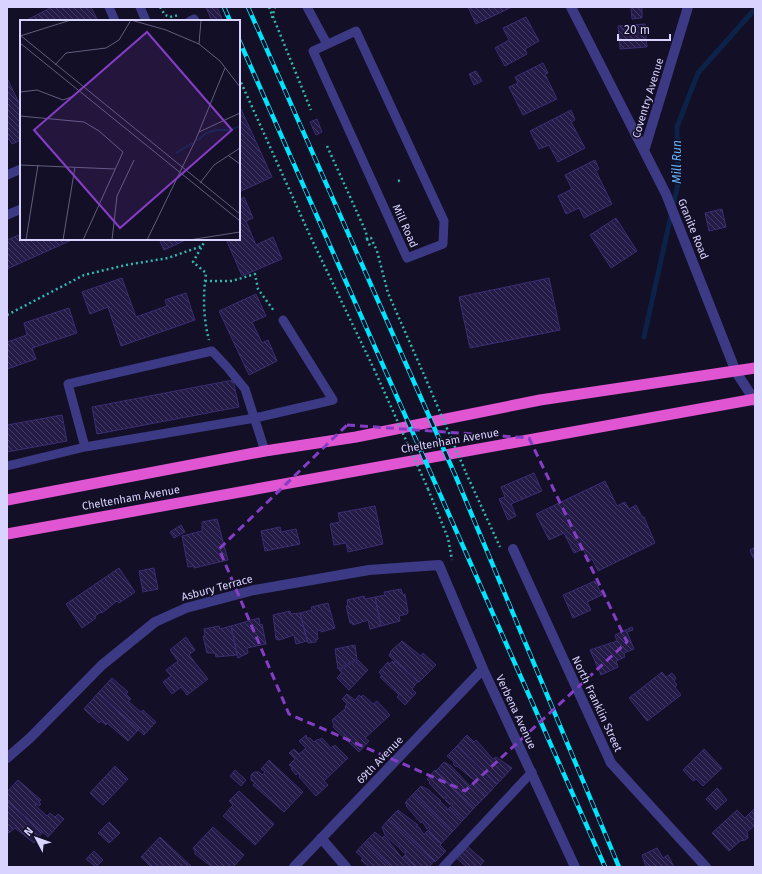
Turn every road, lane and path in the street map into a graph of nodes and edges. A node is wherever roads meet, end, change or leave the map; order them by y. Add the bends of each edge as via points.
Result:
1 (109, 7) edge
2 (140, 7) edge
3 (160, 7) edge
4 (269, 7) edge
5 (275, 7) edge
6 (307, 7) edge
7 (570, 7) edge
8 (688, 7) edge
9 (183, 13) dead end
10 (272, 18) junction
11 (115, 20) edge
12 (146, 20) edge
13 (327, 44) junction
14 (240, 80) edge
15 (244, 87) junction
16 (240, 89) edge
17 (311, 110) dead end
18 (327, 146) dead end
19 (644, 151) junction
20 (20, 169) edge
21 (7, 175) edge
22 (402, 180) dead end
23 (398, 181) dead end
24 (20, 209) edge
25 (7, 215) edge
26 (367, 239) junction
27 (205, 240) edge
28 (202, 246) junction
29 (370, 246) dead end
30 (205, 281) junction
31 (7, 315) edge
32 (283, 320) joint
33 (212, 351) junction
34 (755, 368) edge
35 (736, 372) junction
36 (755, 400) edge
37 (254, 418) junction
38 (85, 447) junction
39 (266, 451) junction
40 (7, 466) edge
41 (7, 500) edge
42 (7, 534) edge
43 (513, 549) dead end
44 (504, 554) dead end
45 (439, 565) junction
46 (484, 669) junction
47 (7, 758) edge
48 (532, 772) junction
49 (321, 838) junction
50 (294, 867) edge
51 (346, 867) edge
52 (443, 867) edge
53 (575, 867) edge
54 (706, 867) edge

1 - 11 lane
2 - 12 lane
3 - 9 path via 165,15 170,17
4 - 10 path
5 - 10 path
6 - 13 lane
7 - 19 street, Granite Road
8 - 19 street, Coventry Avenue
10 - 17 path
13 - 13 lane, Mill Road via 356,30 444,221 443,244 407,258 313,51
14 - 15 path
15 - 16 path
15 - 45 path, bridge via 312,240 374,369 448,538 453,560
18 - 26 path via 361,219
19 - 35 street, Granite Road via 678,221
20 - 21 lane
22 - 23 path
24 - 25 lane
26 - 29 path
26 - 44 path, bridge via 371,238 377,251 388,292
27 - 28 path
28 - 30 path via 193,262 206,273
28 - 31 path via 168,258 84,275
30 - 32 path via 232,281 255,274 258,289
30 - 33 path via 204,322
32 - 37 lane via 333,400
33 - 37 lane via 245,389
33 - 38 lane via 68,384
34 - 35 highway, Cheltenham Avenue
35 - 36 street, Granite Road
35 - 39 highway, Cheltenham Avenue via 540,400 356,437
36 - 42 highway, Cheltenham Avenue
37 - 38 lane
37 - 39 lane
38 - 40 lane
39 - 41 highway, Cheltenham Avenue
43 - 54 street, North Franklin Street via 611,763
45 - 46 street, Verbena Avenue
45 - 47 street, Asbury Terrace via 368,570 254,590 186,608 155,622 102,665
46 - 48 street, Verbena Avenue
46 - 49 street, 69th Avenue
48 - 52 lane
48 - 53 street, Verbena Avenue
49 - 50 street, 69th Avenue
49 - 51 street

